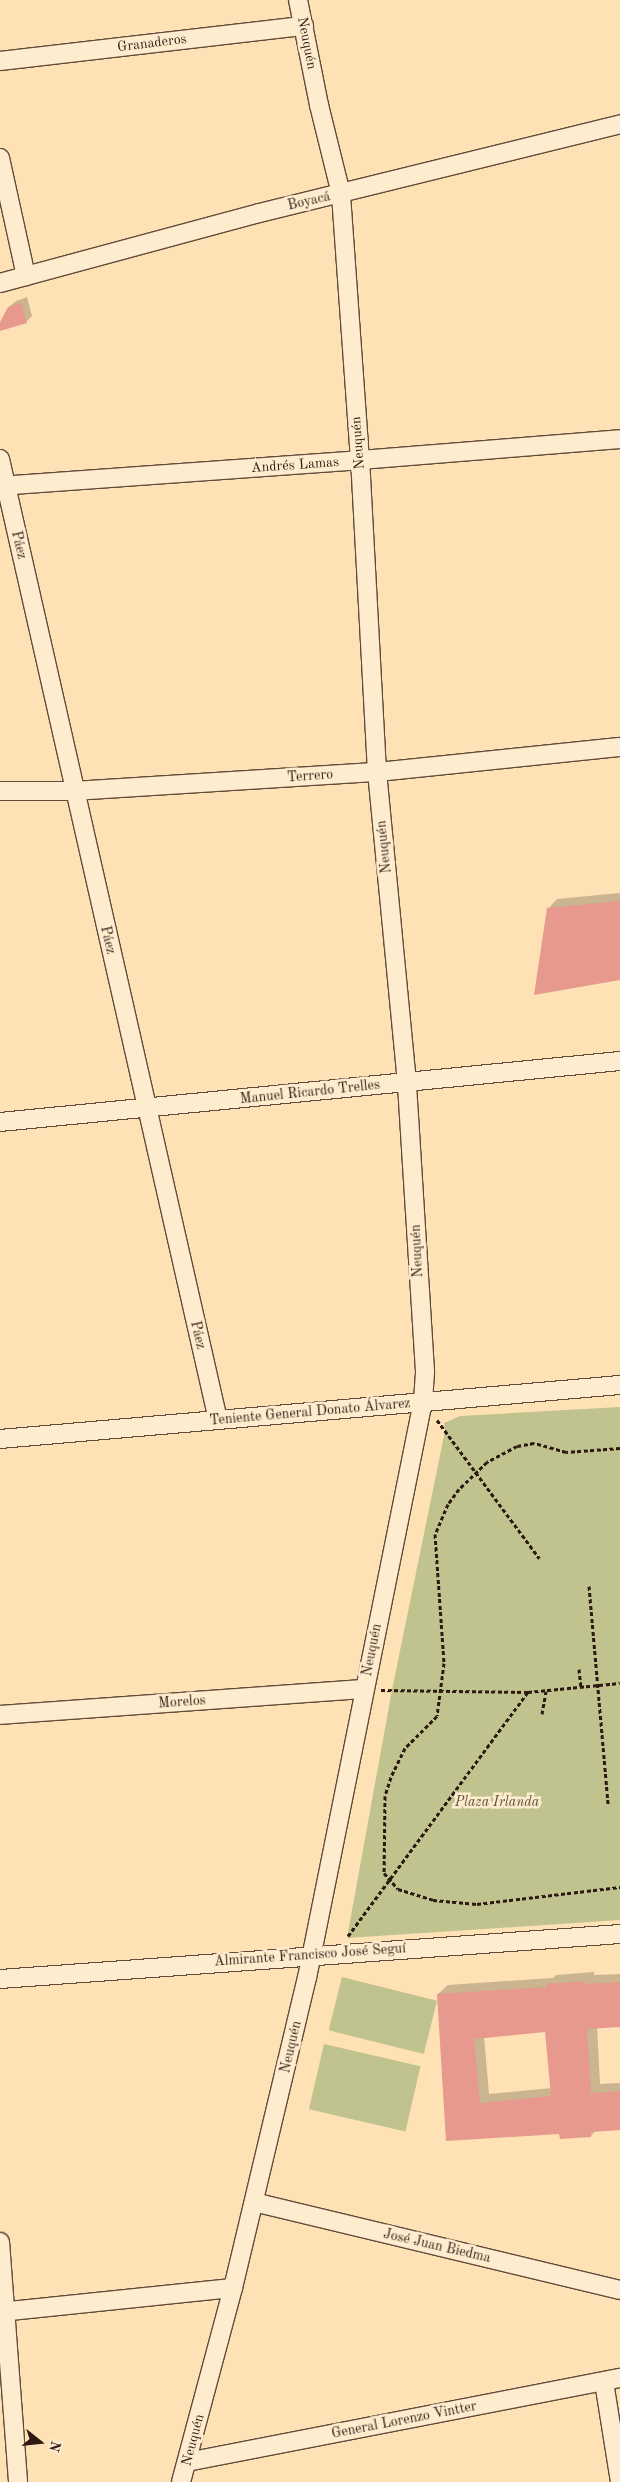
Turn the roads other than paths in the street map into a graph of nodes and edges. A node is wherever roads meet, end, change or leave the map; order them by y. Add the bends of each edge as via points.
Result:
1 (298, 0) edge
2 (304, 26) junction
3 (0, 61) edge
4 (620, 124) edge
5 (0, 158) edge
6 (341, 194) junction
7 (26, 276) junction
8 (0, 283) edge
9 (620, 439) edge
10 (0, 459) edge
11 (360, 460) junction
12 (3, 485) edge
13 (620, 747) edge
14 (377, 772) junction
15 (0, 790) edge
16 (74, 791) junction
17 (620, 1061) edge
18 (407, 1083) junction
19 (146, 1109) junction
20 (0, 1122) edge
21 (620, 1385) edge
22 (423, 1401) junction
23 (218, 1420) junction
24 (0, 1439) edge
25 (364, 1689) junction
26 (0, 1715) edge
27 (620, 1934) edge
28 (312, 1955) junction
29 (0, 1979) edge
30 (254, 2202) junction
31 (0, 2242) edge
32 (233, 2288) junction
33 (620, 2290) edge
34 (3, 2311) edge
35 (612, 2380) edge
36 (187, 2462) junction
37 (18, 2482) edge
38 (181, 2482) edge
39 (620, 2482) edge

1 - 2 street, Neuquén
2 - 3 street, Granaderos
2 - 6 street, Neuquén
4 - 6 street, Boyacá
5 - 7 street
6 - 7 street, Boyacá
6 - 11 street, Neuquén
7 - 8 street, Boyacá
9 - 11 street, Andrés Lamas
10 - 12 street, Páez
11 - 12 street, Andrés Lamas
11 - 14 street, Neuquén
12 - 16 street, Páez
13 - 14 street, Terrero
14 - 16 street, Terrero
14 - 18 street, Neuquén
15 - 16 street, Terrero
16 - 19 street, Páez
17 - 18 street, Manuel Ricardo Trelles
18 - 19 street, Manuel Ricardo Trelles
18 - 22 street, Neuquén via 425,1371
19 - 20 street, Manuel Ricardo Trelles
19 - 23 street, Páez
21 - 22 street, Teniente General Donato Álvarez
22 - 23 street, Teniente General Donato Álvarez
22 - 25 street, Neuquén
23 - 24 street, Teniente General Donato Álvarez
25 - 26 street, Morelos
25 - 28 street, Neuquén
27 - 28 street, Almirante Francisco José Seguí
28 - 29 street, Almirante Francisco José Seguí
28 - 30 street, Neuquén
30 - 32 street, Neuquén
30 - 33 street, José Juan Biedma
31 - 34 street
32 - 34 street
32 - 36 street, Neuquén
34 - 37 street
35 - 36 street, General Lorenzo Vintter
35 - 39 street
36 - 38 street, Neuquén

